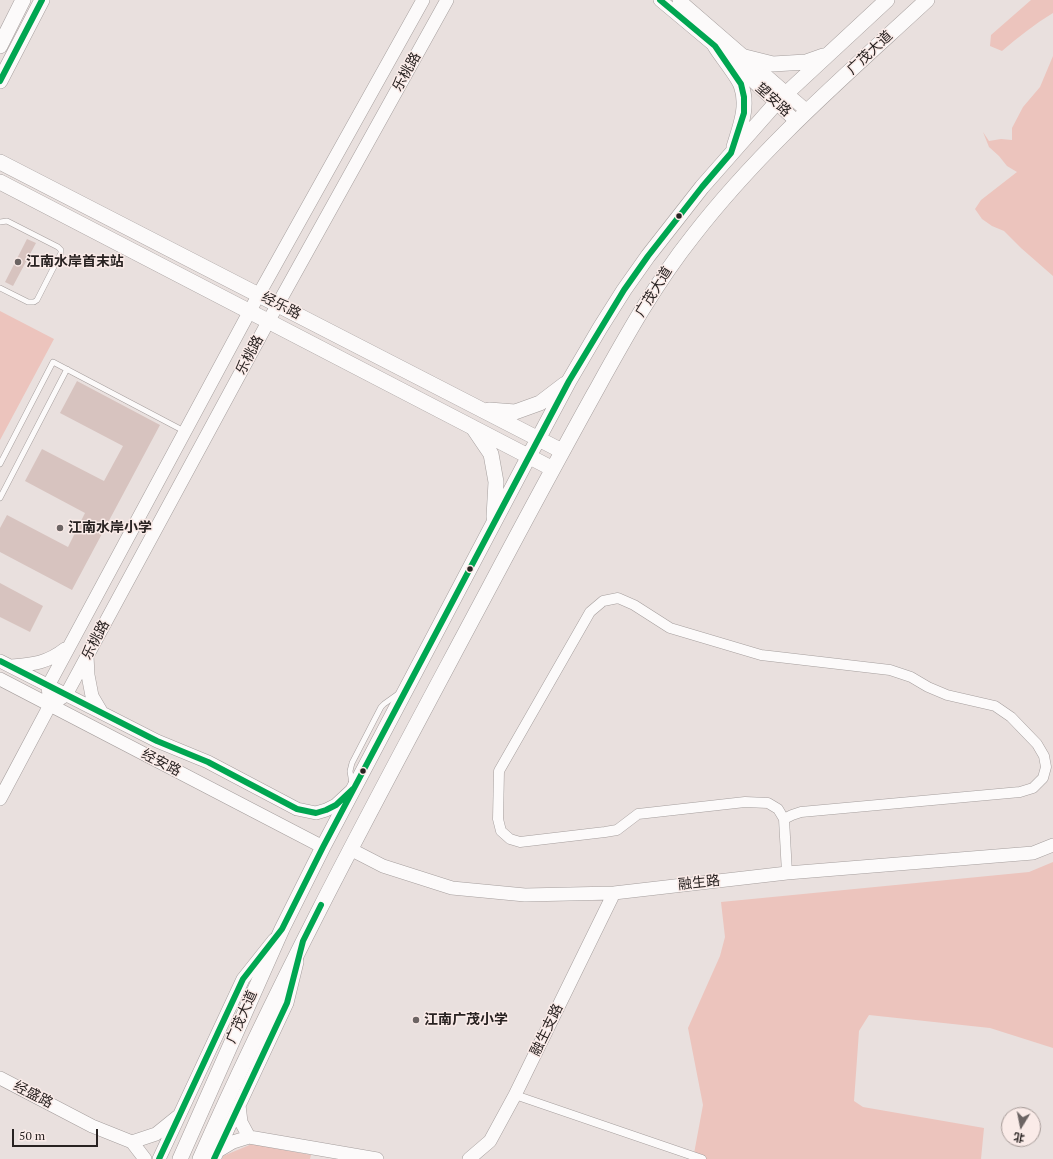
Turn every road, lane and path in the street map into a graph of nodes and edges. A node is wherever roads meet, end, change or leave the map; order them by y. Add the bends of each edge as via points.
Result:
1 (23, 0) edge
2 (42, 0) edge
3 (423, 0) edge
4 (447, 0) edge
5 (660, 0) edge
6 (679, 0) edge
7 (887, 0) edge
8 (927, 0) edge
9 (0, 46) edge
10 (715, 46) junction
11 (828, 54) junction
12 (745, 57) junction
13 (0, 81) edge
14 (781, 98) junction
15 (802, 116) junction
16 (731, 154) junction
17 (0, 156) edge
18 (6, 165) edge
19 (3, 184) edge
20 (0, 222) edge
21 (0, 288) edge
22 (258, 294) junction
23 (277, 304) junction
24 (249, 312) junction
25 (268, 322) junction
26 (67, 369) junction
27 (569, 381) junction
28 (482, 410) junction
29 (473, 428) junction
30 (185, 431) junction
31 (539, 439) junction
32 (562, 451) junction
33 (529, 456) junction
34 (0, 464) edge
35 (552, 468) junction
36 (0, 498) edge
37 (494, 522) junction
38 (450, 605) junction
39 (474, 617) junction
40 (68, 647) junction
41 (87, 656) junction
42 (6, 664) edge
43 (0, 679) edge
44 (48, 686) junction
45 (66, 695) junction
46 (50, 705) junction
47 (102, 713) junction
48 (353, 790) junction
49 (0, 799) edge
50 (784, 818) junction
51 (1053, 845) edge
52 (323, 847) junction
53 (350, 849) junction
54 (787, 873) junction
55 (614, 893) junction
56 (282, 929) junction
57 (302, 940) junction
58 (0, 1078) edge
59 (515, 1095) junction
60 (239, 1104) junction
61 (178, 1116) junction
62 (249, 1137) junction
63 (132, 1142) junction
64 (216, 1155) edge
65 (145, 1159) edge
66 (159, 1159) edge
67 (180, 1159) edge
68 (200, 1159) edge
69 (377, 1159) edge
70 (469, 1159) edge
71 (702, 1159) edge

1 - 9 main road
2 - 13 main road
3 - 22 street, 乐桃路
4 - 23 street, 乐桃路
5 - 10 street, 望安路
6 - 12 street, 望安路
7 - 11 main road, 广茂大道
8 - 15 main road, 广茂大道
10 - 14 street, 望安路
10 - 16 main road via 741,84 744,97 744,112
11 - 12 main road via 806,62 773,64
11 - 14 main road, 广茂大道
12 - 14 street, 望安路
14 - 15 street, 望安路
14 - 16 main road, 广茂大道
15 - 32 main road, 广茂大道 via 723,199 667,270 624,339
16 - 27 main road, 广茂大道 via 697,193 644,262 600,328
17 - 18 main road, 经乐路
18 - 22 main road, 经乐路
19 - 24 main road, 经乐路
20 - 21 lane via 8,221 58,247 61,253 34,302 28,302
22 - 23 main road, 经乐路
22 - 24 street, 乐桃路
23 - 25 street, 乐桃路
23 - 28 main road, 经乐路
24 - 25 main road, 经乐路
24 - 30 street, 乐桃路
25 - 29 main road, 经乐路
25 - 41 street, 乐桃路
26 - 30 lane
26 - 34 lane via 54,362
26 - 36 lane
27 - 28 main road via 540,403 515,412
27 - 31 main road, 广茂大道
28 - 31 main road, 经乐路
29 - 33 main road, 经乐路
29 - 37 main road via 491,454 496,482
30 - 40 street, 乐桃路
31 - 32 main road, 经乐路
31 - 33 main road, 广茂大道
32 - 35 main road, 广茂大道
33 - 35 main road, 经乐路
33 - 37 main road, 广茂大道
35 - 39 main road, 广茂大道
37 - 38 main road, 广茂大道
38 - 39 main road via 461,597 467,597 474,603
38 - 48 main road, 广茂大道
39 - 53 main road, 广茂大道
40 - 42 street via 54,658 37,663
40 - 44 street, 乐桃路
41 - 45 street, 乐桃路
41 - 47 street via 92,696
42 - 44 street, 经安路
43 - 46 street, 经安路
44 - 45 street, 经安路
44 - 46 street
45 - 46 street, 乐桃路
45 - 47 street, 经安路
46 - 49 street, 乐桃路
46 - 52 street, 经安路
47 - 48 street, 经安路 via 157,741 208,762 297,809 316,813 326,810
48 - 52 main road, 广茂大道
50 - 50 street via 778,808 768,803 745,802 638,814 617,830 520,842 510,839 501,831 498,819 499,771 590,612 603,602 618,598 670,628 761,655 890,670 911,677 947,695 995,706 1011,717 1037,744 1044,756 1046,767 1043,778 1033,788 1020,792 801,812
50 - 54 street
51 - 54 street, 融生路 via 1033,853
52 - 56 main road, 广茂大道
53 - 55 street, 融生路 via 383,866 452,888 525,895
53 - 57 main road, 广茂大道
54 - 55 street, 融生路
55 - 59 street, 融生支路
56 - 61 street, 广茂大道 via 244,979
56 - 67 main road, 广茂大道
57 - 60 street, 广茂大道 via 287,1003
57 - 68 main road, 广茂大道
58 - 63 street, 经盛路 via 92,1126
59 - 70 street, 融生支路 via 490,1141
59 - 71 street
60 - 62 street via 241,1122
60 - 64 street, 广茂大道
61 - 63 street via 156,1134
61 - 66 street, 广茂大道
62 - 64 street via 233,1142
62 - 69 street
63 - 65 street

